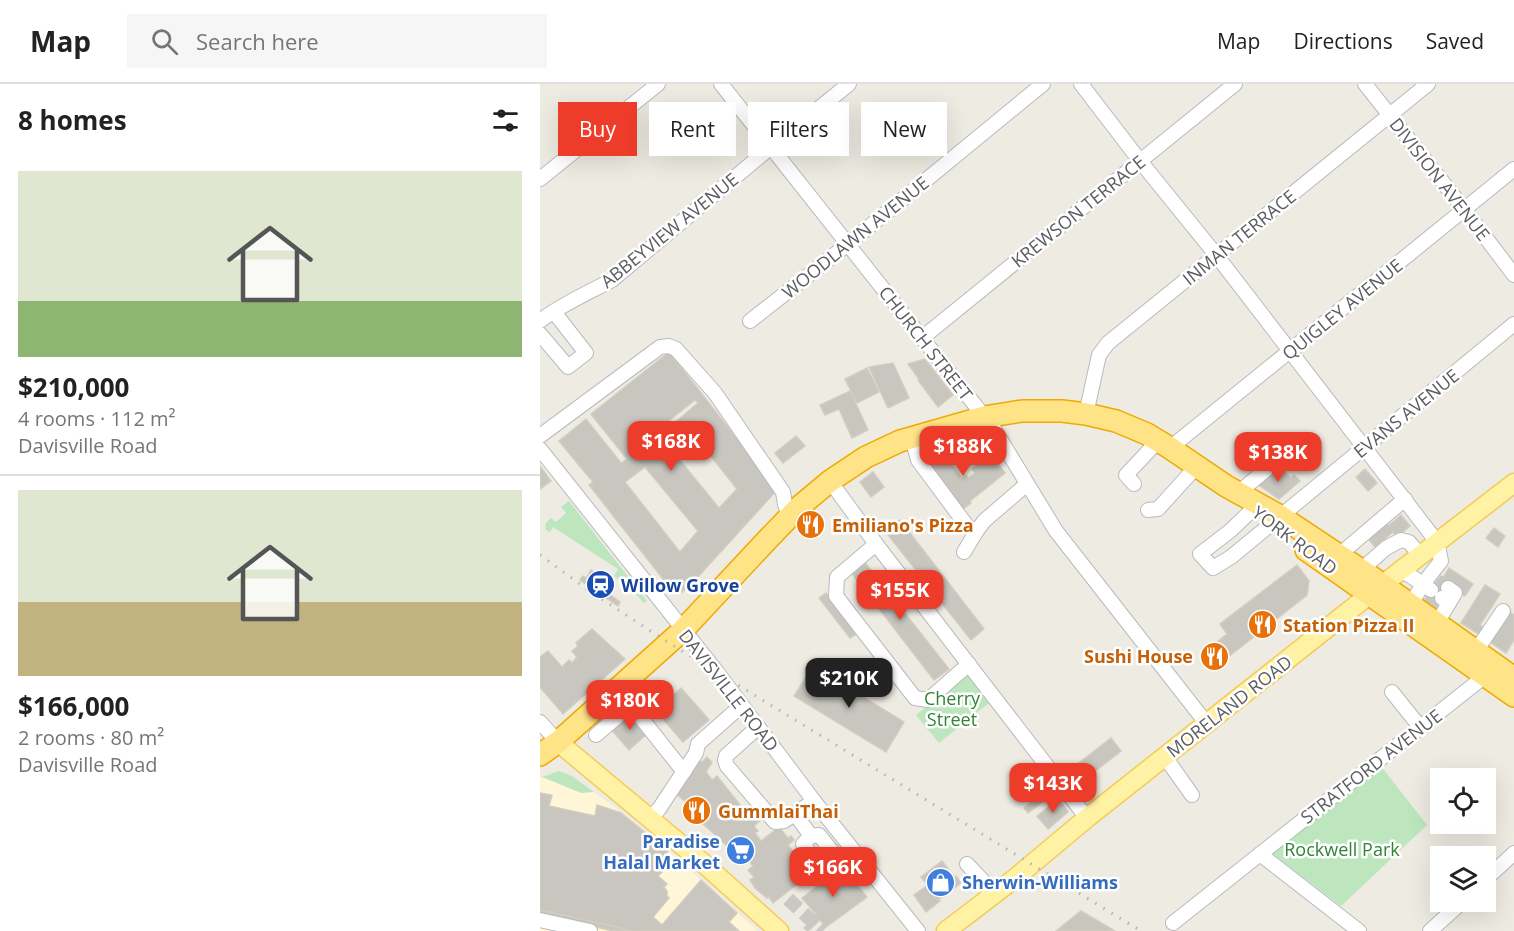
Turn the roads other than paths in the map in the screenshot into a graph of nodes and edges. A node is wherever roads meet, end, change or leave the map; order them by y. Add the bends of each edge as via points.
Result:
1 (658, 84) edge
2 (721, 84) edge
3 (849, 84) edge
4 (1043, 84) edge
5 (1081, 84) edge
6 (1235, 84) edge
7 (1365, 84) edge
8 (1428, 84) edge
9 (827, 102) edge
10 (1389, 115) junction
11 (748, 118) edge
12 (760, 156) edge
13 (778, 156) edge
14 (1140, 161) junction
15 (1514, 169) edge
16 (540, 179) edge
17 (1464, 209) junction
18 (848, 244) junction
19 (1217, 256) junction
20 (1514, 275) edge
21 (554, 312) junction
22 (540, 321) edge
23 (750, 321) dead end
24 (1514, 324) edge
25 (540, 334) edge
26 (922, 338) junction
27 (1290, 351) junction
28 (1086, 414) junction
29 (984, 417) junction
30 (540, 436) edge
31 (912, 438) junction
32 (1164, 444) junction
33 (1365, 447) junction
34 (540, 448) edge
35 (1280, 458) dead end
36 (1197, 466) junction
37 (830, 481) junction
38 (1027, 484) junction
39 (1134, 484) dead end
40 (1232, 489) junction
41 (1511, 490) edge
42 (783, 492) junction
43 (809, 499) junction
44 (1405, 499) junction
45 (1253, 509) junction
46 (1148, 510) dead end
47 (789, 518) junction
48 (1276, 520) junction
49 (975, 532) junction
50 (876, 544) junction
51 (1430, 547) junction
52 (964, 552) dead end
53 (1339, 555) junction
54 (1361, 570) junction
55 (1401, 570) junction
56 (1376, 590) junction
57 (1433, 596) junction
58 (1503, 611) dead end
59 (683, 630) junction
60 (1476, 651) junction
61 (969, 664) junction
62 (1485, 676) junction
63 (1514, 678) edge
64 (1392, 692) dead end
65 (1514, 696) edge
66 (624, 697) junction
67 (741, 706) junction
68 (540, 722) edge
69 (1207, 724) junction
70 (758, 727) junction
71 (1420, 728) junction
72 (596, 735) dead end
73 (549, 745) edge
74 (540, 755) edge
75 (1164, 757) junction
76 (684, 772) junction
77 (1192, 795) dead end
78 (814, 801) junction
79 (795, 814) junction
80 (651, 818) junction
81 (1087, 818) junction
82 (811, 836) junction
83 (1514, 853) edge
84 (1260, 854) junction
85 (838, 859) dead end
86 (967, 864) dead end
87 (1496, 870) edge
88 (823, 871) dead end
89 (993, 895) junction
90 (1451, 912) edge
91 (540, 920) edge
92 (1173, 923) dead end
93 (590, 931) edge
94 (779, 931) edge
95 (918, 931) edge
96 (946, 931) edge
97 (1359, 931) edge
98 (1430, 931) edge

1 - 16 street
2 - 11 street, CHURCH STREET
3 - 9 street, ABBEYVIEW AVENUE
4 - 18 street, WOODLAWN AVENUE
5 - 14 street
6 - 14 street, KREWSON TERRACE
7 - 10 street, DIVISION AVENUE
8 - 10 street, INMAN TERRACE
10 - 17 street, DIVISION AVENUE
10 - 19 street, INMAN TERRACE
12 - 21 street, ABBEYVIEW AVENUE via 612,280
13 - 18 street, CHURCH STREET
14 - 19 street
14 - 26 street, KREWSON TERRACE
15 - 17 street, QUIGLEY AVENUE
17 - 20 street, DIVISION AVENUE
17 - 27 street, QUIGLEY AVENUE
18 - 23 street, WOODLAWN AVENUE
18 - 26 street, CHURCH STREET
19 - 27 street
19 - 28 street, INMAN TERRACE via 1108,343 1099,355
21 - 22 street, ABBEYVIEW AVENUE
21 - 25 street via 586,353 568,367
24 - 33 street, EVANS AVENUE
26 - 29 street, CHURCH STREET
27 - 32 street, QUIGLEY AVENUE
27 - 33 street
28 - 29 highway via 1022,411
28 - 32 highway via 1116,421
29 - 31 highway
29 - 38 street, CHURCH STREET
30 - 42 street via 660,347 669,346 715,393
31 - 37 highway via 866,457
31 - 49 street via 918,460
32 - 36 highway
32 - 39 street, QUIGLEY AVENUE via 1126,475
33 - 44 street
33 - 48 street, EVANS AVENUE
34 - 59 street, DAVISVILLE ROAD
35 - 40 street
36 - 40 highway
36 - 46 street via 1158,509
37 - 43 highway
37 - 50 street
38 - 49 street
38 - 69 street, CHURCH STREET via 1056,531
40 - 45 highway, YORK ROAD
40 - 48 highway, YORK ROAD
41 - 51 main road, MORELAND ROAD
42 - 43 street
42 - 47 street
43 - 47 highway
44 - 51 street
44 - 53 street
45 - 48 highway, YORK ROAD
45 - 48 street, EVANS AVENUE via 1200,554 1213,568
47 - 59 highway
48 - 53 highway, YORK ROAD
48 - 56 highway, YORK ROAD
49 - 52 street
50 - 61 street
50 - 61 street via 837,577 836,596 915,699 928,700
51 - 54 street via 1401,540
51 - 55 main road, MORELAND ROAD
51 - 57 street via 1439,551 1441,561
53 - 54 highway, YORK ROAD
54 - 56 highway, YORK ROAD
55 - 56 main road, MORELAND ROAD
55 - 57 street
56 - 57 highway
56 - 62 highway
56 - 69 main road, MORELAND ROAD
57 - 60 highway
58 - 60 street
59 - 66 highway
59 - 67 street, DAVISVILLE ROAD
60 - 63 highway
61 - 81 street
62 - 65 highway
62 - 71 street, STRATFORD AVENUE
64 - 71 street
66 - 72 street
66 - 73 highway
66 - 76 street
67 - 70 street, DAVISVILLE ROAD
67 - 76 street via 698,744
68 - 73 street
69 - 75 main road, MORELAND ROAD
70 - 78 street, DAVISVILLE ROAD
70 - 79 street via 726,756 725,763 775,822
71 - 84 street, STRATFORD AVENUE
73 - 74 highway
73 - 80 main road
75 - 77 street
75 - 81 main road, MORELAND ROAD
76 - 80 street
78 - 79 street
78 - 95 street, DAVISVILLE ROAD
79 - 82 street
80 - 94 main road
81 - 89 main road, MORELAND ROAD
82 - 85 street via 819,835
82 - 88 street via 803,844
83 - 87 street
84 - 92 street, STRATFORD AVENUE
84 - 97 street
86 - 89 street
89 - 96 main road, MORELAND ROAD
90 - 98 street
91 - 93 street

